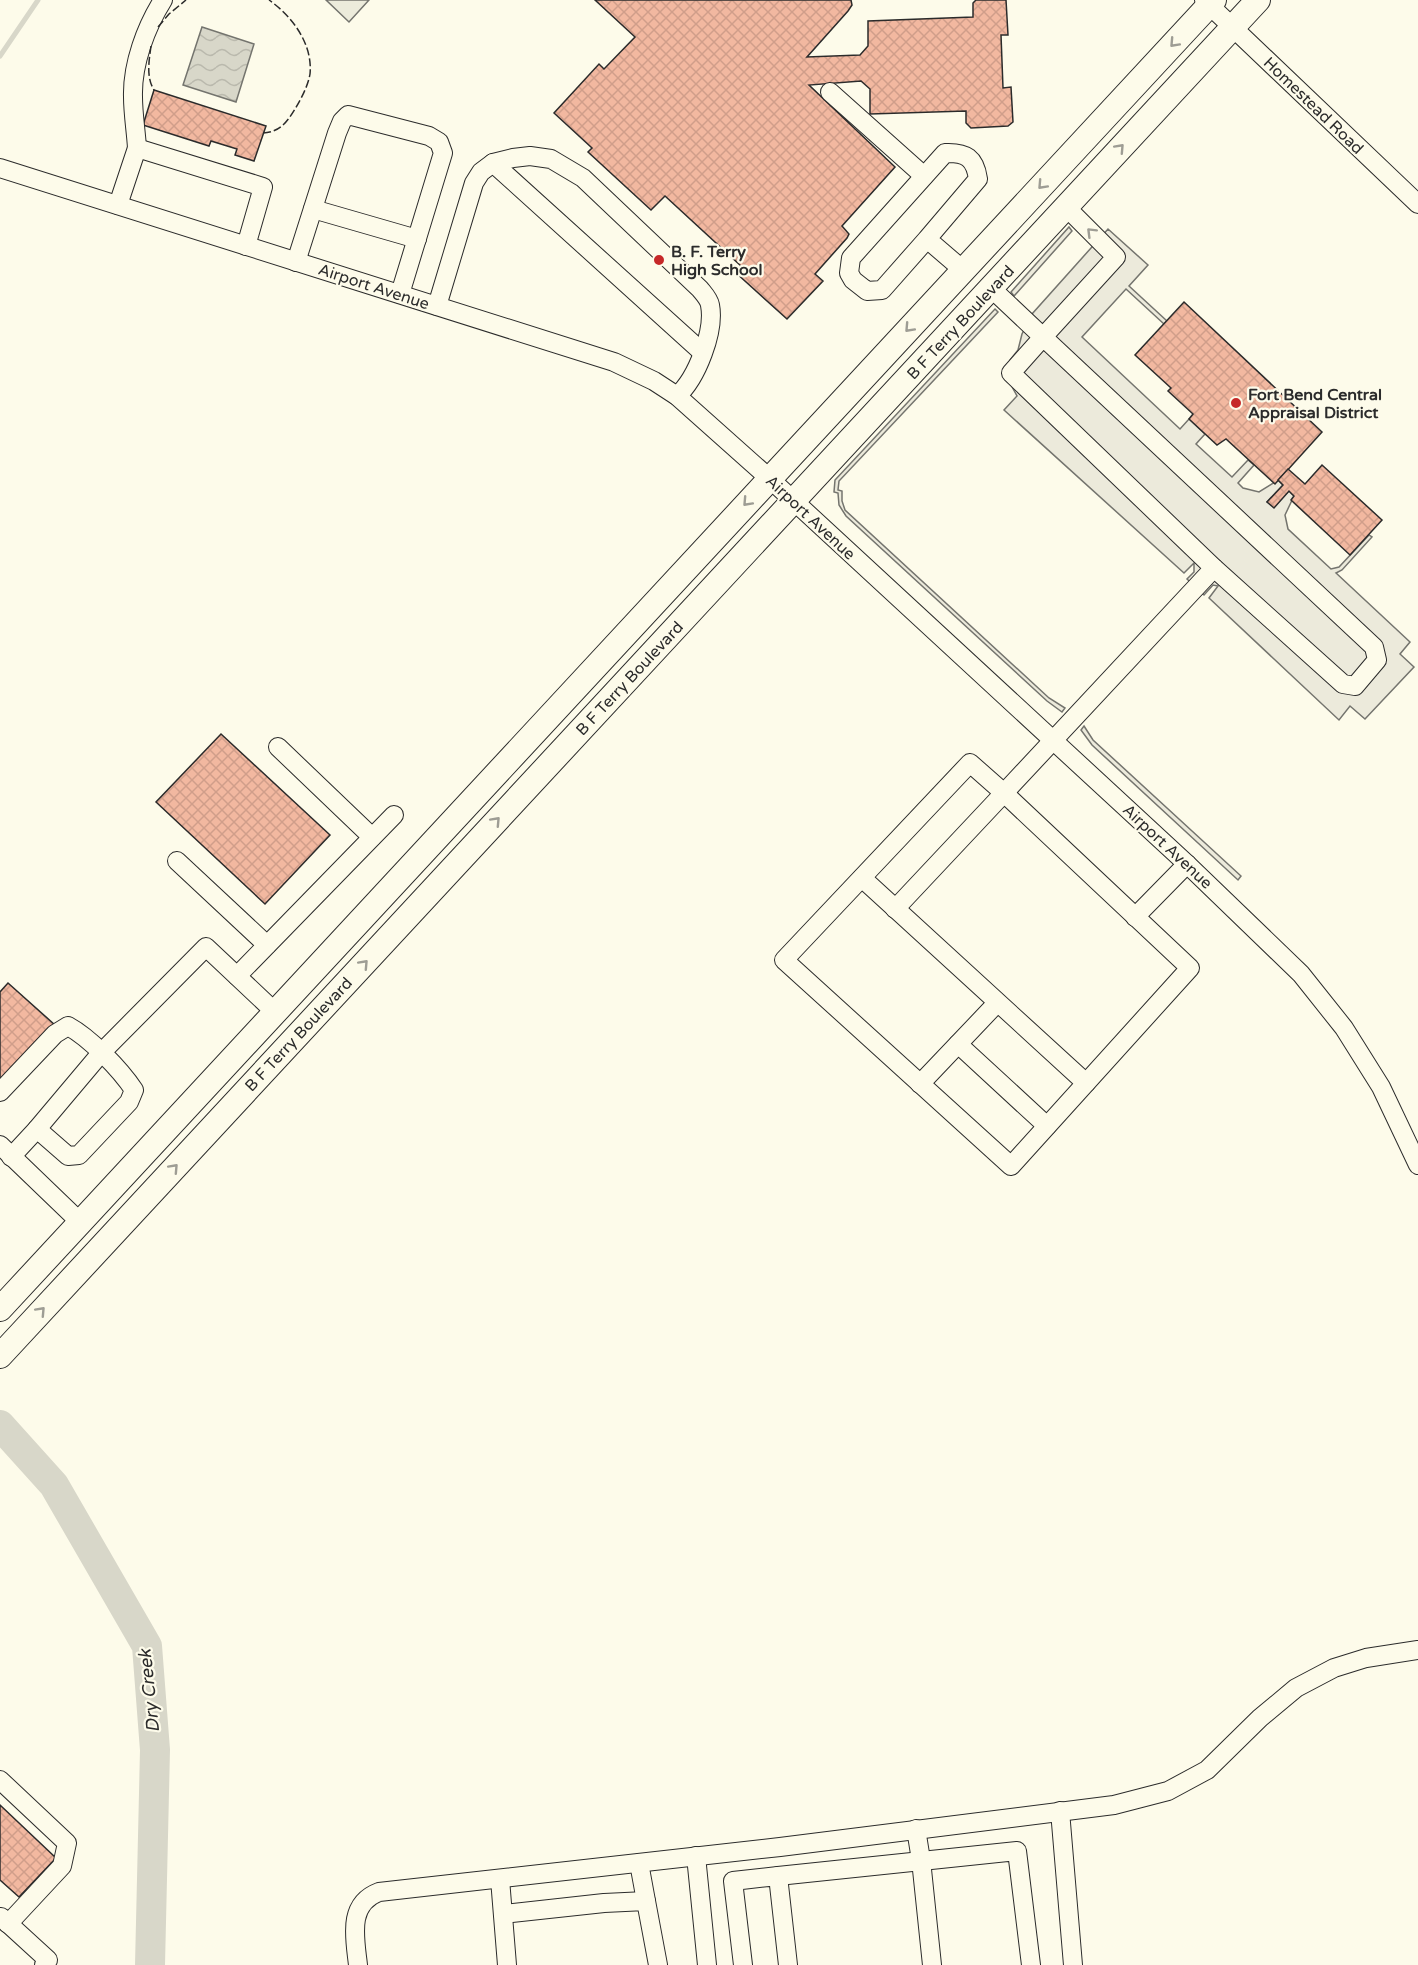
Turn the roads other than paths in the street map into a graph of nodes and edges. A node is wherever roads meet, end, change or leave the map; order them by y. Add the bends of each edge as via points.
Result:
1 (163, 0) edge
2 (1258, 0) edge
3 (1210, 2) edge
4 (1232, 28) junction
5 (830, 92) dead end
6 (137, 148) junction
7 (493, 163) junction
8 (0, 168) edge
9 (924, 176) junction
10 (1418, 204) edge
11 (118, 205) junction
12 (1066, 207) junction
13 (313, 209) junction
14 (417, 239) junction
15 (927, 239) junction
16 (246, 246) junction
17 (296, 262) junction
18 (963, 270) junction
19 (991, 288) junction
20 (400, 294) junction
21 (437, 306) junction
22 (1043, 337) junction
23 (702, 352) junction
24 (677, 396) junction
25 (769, 478) junction
26 (794, 501) junction
27 (1214, 568) junction
28 (1053, 740) junction
29 (278, 747) dead end
30 (1004, 793) junction
31 (394, 815) dead end
32 (372, 837) junction
33 (177, 861) dead end
34 (1187, 864) junction
35 (862, 878) junction
36 (895, 909) junction
37 (1136, 917) junction
38 (267, 945) junction
39 (237, 976) junction
40 (998, 1003) junction
41 (275, 1012) junction
42 (958, 1044) junction
43 (100, 1053) junction
44 (1086, 1083) junction
45 (920, 1084) junction
46 (0, 1092) edge
47 (1047, 1126) junction
48 (37, 1129) junction
49 (5, 1151) edge
50 (1418, 1165) edge
51 (80, 1222) junction
52 (0, 1309) edge
53 (1, 1355) edge
54 (1418, 1650) edge
55 (0, 1780) edge
56 (1060, 1812) junction
57 (916, 1829) junction
58 (696, 1856) junction
59 (921, 1860) junction
60 (639, 1863) junction
61 (778, 1876) junction
62 (500, 1879) junction
63 (646, 1901) junction
64 (503, 1914) junction
65 (4, 1920) edge
66 (44, 1965) edge
67 (358, 1965) edge
68 (507, 1965) edge
69 (658, 1965) edge
70 (707, 1965) edge
71 (743, 1965) edge
72 (788, 1965) edge
73 (932, 1965) edge
74 (1031, 1965) edge
75 (1073, 1965) edge

1 - 6 street via 147,32 136,69 132,95
2 - 4 main road, B F Terry Boulevard
3 - 4 street, Homestead Road
3 -> 18 main road, B F Terry Boulevard
4 - 10 street, Homestead Road
12 -> 4 main road, B F Terry Boulevard
5 - 9 street
6 - 11 street
6 - 16 street via 263,187
7 - 21 street via 474,183
7 - 23 street
7 - 23 street via 530,156 551,159 583,178 710,302 711,328
8 - 11 street, Airport Avenue
9 - 15 street via 945,153 957,152 976,166 978,179
9 - 15 street via 851,258 849,273 867,291 882,290
11 - 16 street, Airport Avenue
12 - 19 main road, B F Terry Boulevard
22 -> 12 street via 1116,257
13 - 14 street
13 - 14 street via 337,133 348,115 429,136 439,142 443,153
13 - 17 street
14 - 20 street
15 - 18 street
16 - 17 street, Airport Avenue
17 - 20 street, Airport Avenue
18 -> 25 main road, B F Terry Boulevard
19 - 22 street
19 - 26 main road, B F Terry Boulevard
20 - 21 street, Airport Avenue
21 - 24 street, Airport Avenue via 614,362
22 - 27 street via 1011,373
22 - 27 street via 1374,647 1377,660 1354,686 1343,684
23 - 24 street via 686,388
24 - 25 street, Airport Avenue
25 - 26 street, Airport Avenue
25 -> 41 main road, B F Terry Boulevard
26 - 28 street, Airport Avenue
53 -> 26 main road, B F Terry Boulevard
27 - 28 street
28 - 30 street
28 - 34 street, Airport Avenue
29 - 32 street
30 - 35 street via 970,763
30 - 36 street
30 - 37 street
31 - 32 street
32 - 38 street
33 - 38 street
34 - 37 street
34 - 50 street, Airport Avenue via 1301,974 1344,1028 1381,1087
35 - 36 street
35 - 45 street via 784,960
36 - 40 street
37 - 44 street via 1190,968
38 - 39 street
39 - 41 street
39 - 43 street via 206,947
40 - 42 street
40 - 44 street
41 - 51 main road, B F Terry Boulevard
42 - 45 street
42 - 47 street
43 - 46 street via 68,1026 55,1034
43 - 48 street
43 - 48 street via 134,1090 129,1102 79,1155 68,1156
44 - 47 street
45 - 47 street via 1011,1166
48 - 49 street
49 - 51 street
51 - 52 main road, B F Terry Boulevard
54 - 56 street via 1366,1658 1334,1668 1296,1688 1207,1770 1168,1791 1114,1805
55 - 65 street via 67,1843 62,1866
56 - 57 street
56 - 75 street
57 - 58 street
57 - 59 street
58 - 60 street
58 - 70 street
59 - 61 street
59 - 73 street
59 - 74 street via 1017,1851
60 - 62 street
60 - 63 street
61 - 71 street via 734,1881
61 - 72 street
62 - 64 street
62 - 67 street via 369,1896 354,1927
63 - 64 street
63 - 69 street
64 - 68 street
65 - 66 street via 48,1960

